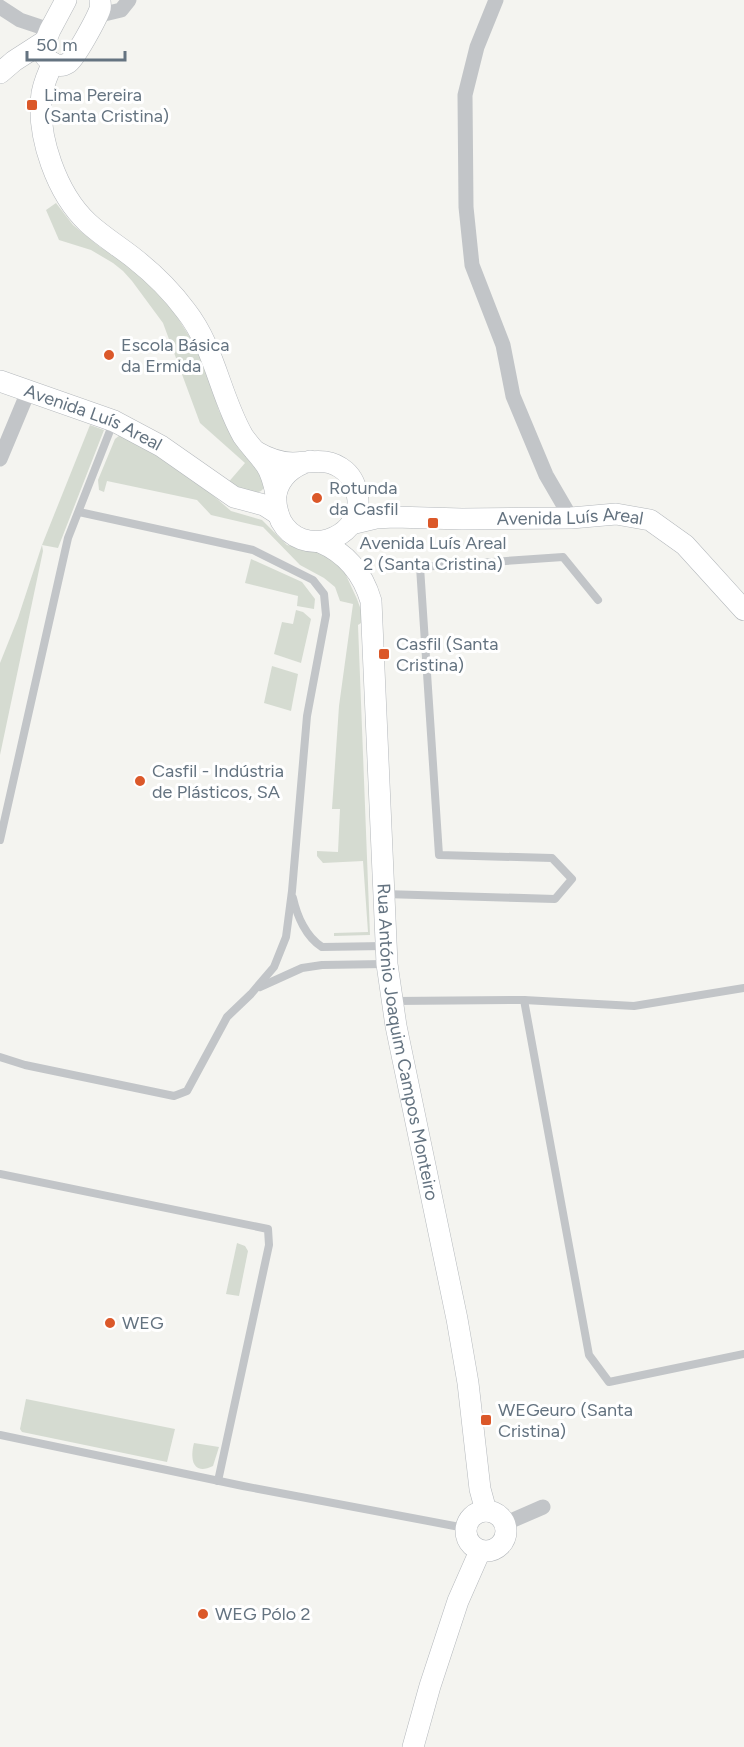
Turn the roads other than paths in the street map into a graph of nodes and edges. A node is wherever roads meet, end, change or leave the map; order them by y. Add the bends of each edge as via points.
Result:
1 (66, 0) edge
2 (129, 0) edge
3 (496, 0) edge
4 (0, 7) edge
5 (98, 8) edge
6 (48, 48) junction
7 (7, 67) edge
8 (0, 381) edge
9 (28, 392) junction
10 (114, 421) junction
11 (254, 451) junction
12 (0, 459) edge
13 (310, 461) junction
14 (354, 484) junction
15 (277, 504) junction
16 (79, 512) junction
17 (394, 517) junction
18 (571, 518) junction
19 (350, 526) junction
20 (320, 542) junction
21 (356, 570) junction
22 (598, 600) dead end
23 (740, 606) edge
24 (0, 840) edge
25 (292, 891) junction
26 (383, 894) junction
27 (386, 955) junction
28 (744, 988) edge
29 (256, 989) junction
30 (524, 1000) junction
31 (393, 1001) junction
32 (0, 1057) edge
33 (0, 1174) edge
34 (744, 1354) edge
35 (0, 1435) edge
36 (218, 1481) junction
37 (543, 1507) dead end
38 (486, 1511) junction
39 (504, 1524) junction
40 (465, 1528) junction
41 (480, 1551) junction
42 (413, 1747) edge

1 - 6 street
2 - 5 street via 121,10
3 - 18 street via 477,46 465,95 466,207 472,265 503,345 513,396 546,475
4 - 6 street via 20,20
5 - 6 street via 70,63 62,66
6 - 7 street
6 - 11 street via 43,132 59,182 88,223 138,261 188,313 209,351 243,436
8 - 9 street, Avenida Luís Areal
9 - 10 street, Avenida Luís Areal
9 - 12 street
10 - 15 street, Avenida Luís Areal via 161,446 234,496 264,505
10 - 16 lane
11 - 13 street via 281,462
11 - 15 street via 271,474
13 - 14 street via 336,464
13 - 15 street via 288,472 280,483
14 - 17 street via 377,510
14 - 19 street via 358,504
15 - 20 street via 284,526 294,535
16 - 24 lane via 68,538
16 - 25 lane via 253,550 313,580 324,594 326,615 307,716
17 - 18 street, Avenida Luís Areal
17 - 19 street, Avenida Luís Areal
18 - 23 street, Avenida Luís Areal via 616,514 650,520 685,545
19 - 20 street via 331,540
19 - 21 street, Rua António Joaquim Campos Monteiro
20 - 21 street, Rua António Joaquim Campos Monteiro via 342,553
21 - 26 street, Rua António Joaquim Campos Monteiro via 368,591 372,611
22 - 26 lane via 563,557 420,567 439,855 552,858 572,879 555,899
25 - 27 lane via 305,929 315,943
25 - 29 lane via 286,937 274,967
26 - 27 street, Rua António Joaquim Campos Monteiro
27 - 29 lane via 312,967
27 - 31 street, Rua António Joaquim Campos Monteiro
28 - 30 lane via 634,1006
29 - 32 lane via 227,1017 187,1091 174,1095
30 - 31 lane
30 - 34 lane via 589,1355 609,1382
31 - 38 street, Rua António Joaquim Campos Monteiro via 457,1319
33 - 36 lane via 268,1229 269,1245
35 - 36 lane
36 - 40 lane
37 - 39 street
38 - 39 street via 496,1513
38 - 40 street via 469,1519
39 - 41 street via 505,1539 499,1547
40 - 41 street via 471,1546
41 - 42 street via 458,1601

